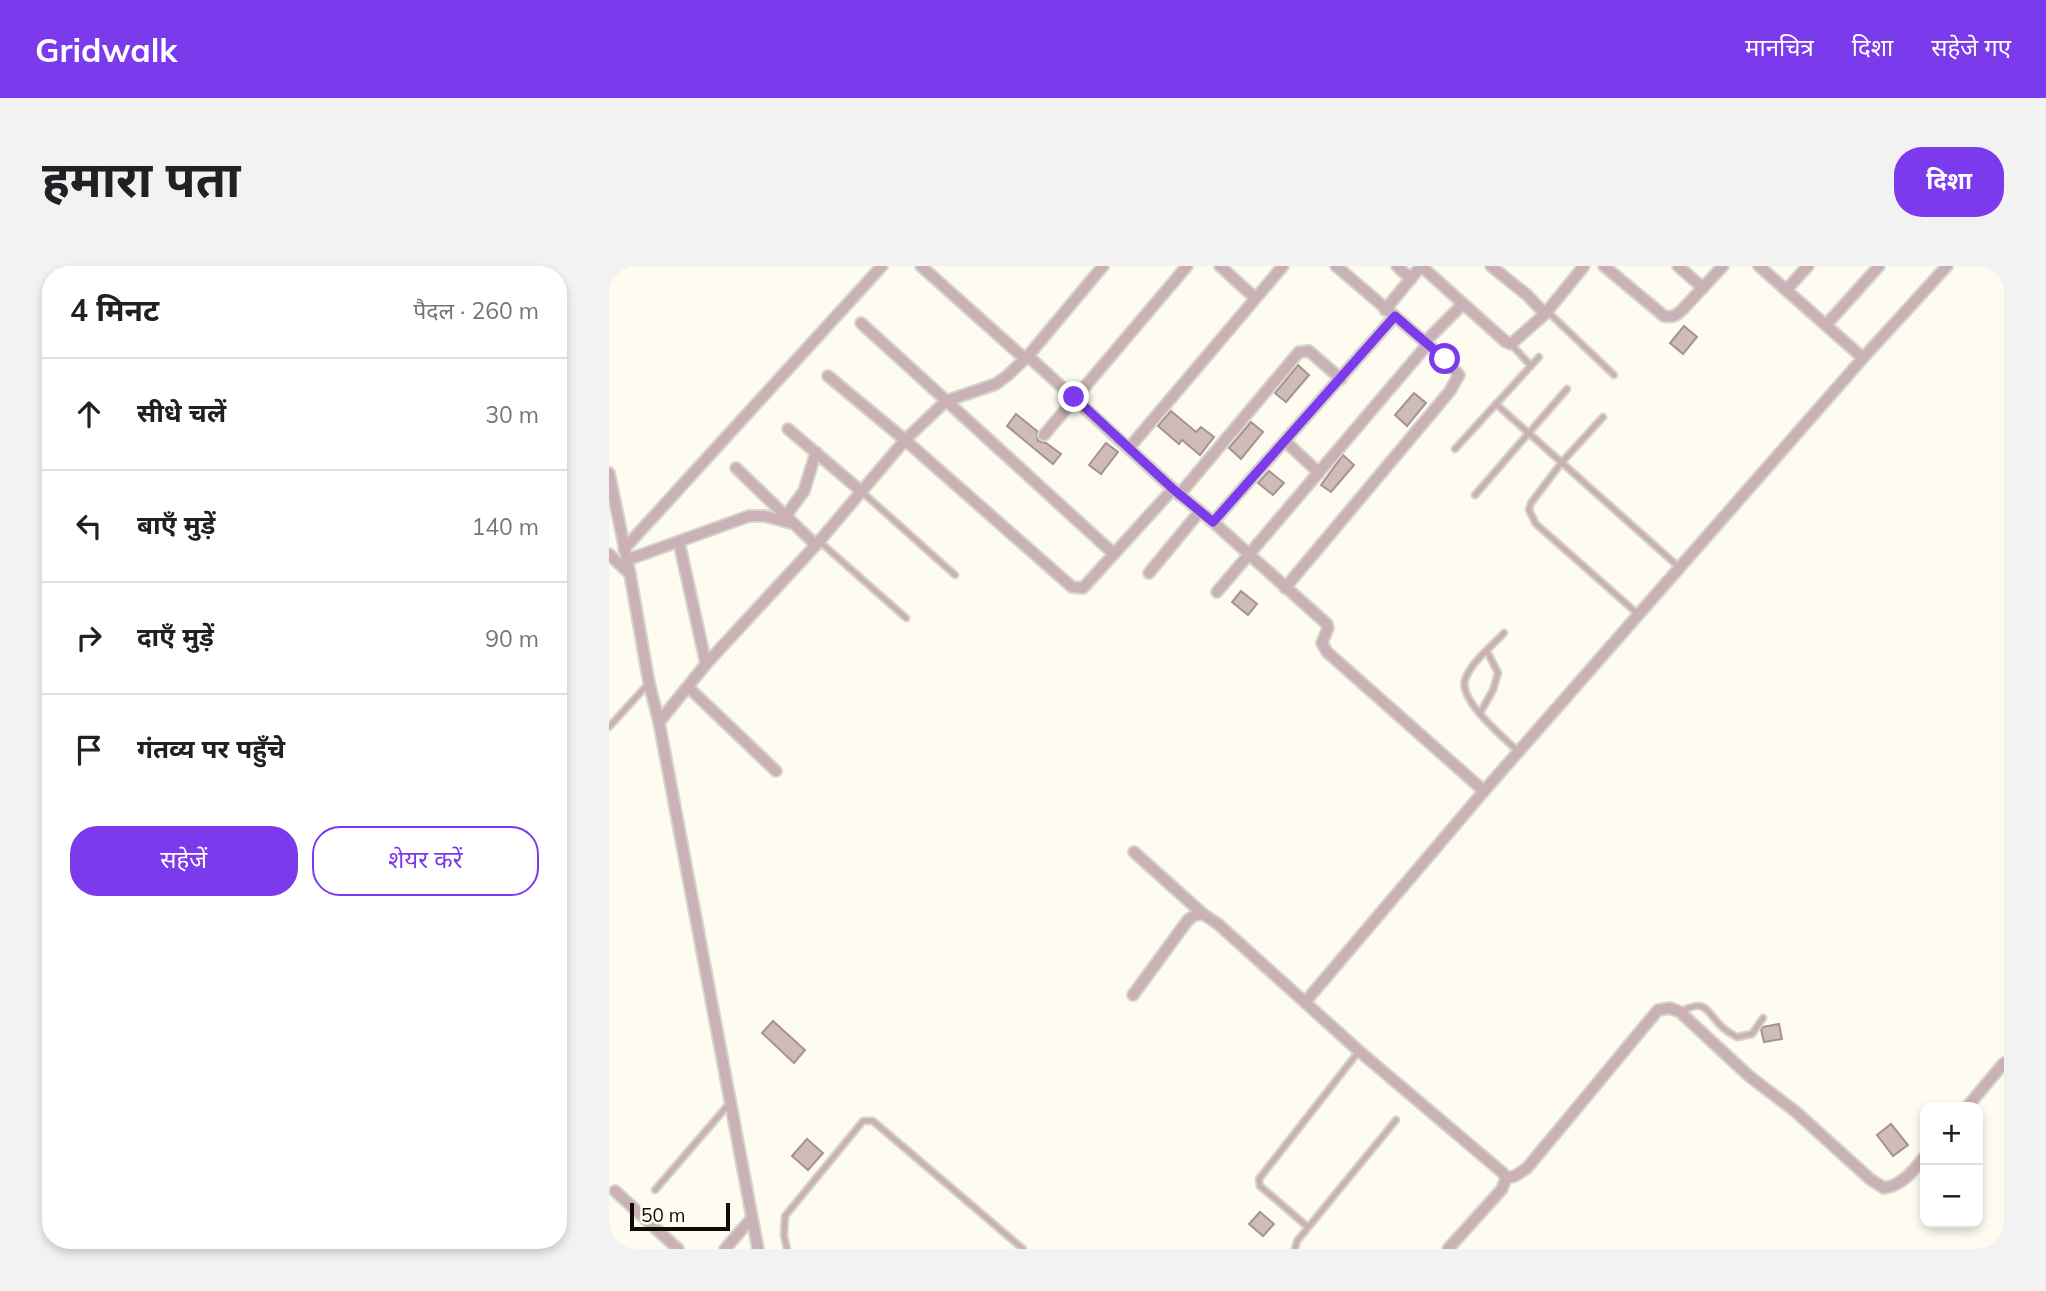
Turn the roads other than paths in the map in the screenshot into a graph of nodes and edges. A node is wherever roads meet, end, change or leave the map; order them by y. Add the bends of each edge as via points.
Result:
1 (883, 266) edge
2 (921, 266) edge
3 (1103, 266) edge
4 (1187, 266) edge
5 (1220, 266) edge
6 (1283, 266) edge
7 (1336, 266) edge
8 (1397, 266) edge
9 (1421, 266) edge
10 (1492, 266) edge
11 (1604, 266) edge
12 (1678, 266) edge
13 (1723, 266) edge
14 (1759, 266) edge
15 (1808, 266) edge
16 (1879, 266) edge
17 (1947, 266) edge
18 (1578, 268) edge
19 (1411, 279) junction
20 (1703, 288) junction
21 (1786, 290) junction
22 (1254, 297) junction
23 (1462, 305) junction
24 (1390, 313) junction
25 (1546, 313) junction
26 (861, 323) dead end
27 (1826, 325) junction
28 (1426, 344) junction
29 (1511, 344) junction
30 (1026, 357) junction
31 (1539, 357) dead end
32 (1863, 358) junction
33 (1531, 366) junction
34 (1613, 375) dead end
35 (828, 376) dead end
36 (1341, 379) junction
37 (1567, 389) dead end
38 (1074, 397) junction
39 (946, 401) junction
40 (1496, 404) junction
41 (1603, 417) dead end
42 (788, 429) dead end
43 (1529, 433) junction
44 (1044, 435) dead end
45 (905, 440) junction
46 (1286, 442) junction
47 (1129, 448) junction
48 (1455, 449) dead end
49 (815, 452) junction
50 (1562, 462) junction
51 (736, 468) dead end
52 (609, 473) edge
53 (1319, 473) junction
54 (861, 491) junction
55 (1176, 492) junction
56 (1475, 495) dead end
57 (1200, 511) junction
58 (788, 520) junction
59 (1213, 522) junction
60 (679, 542) junction
61 (818, 543) junction
62 (609, 554) edge
63 (625, 554) junction
64 (1114, 554) junction
65 (1250, 554) junction
66 (1680, 568) junction
67 (1149, 573) dead end
68 (630, 574) junction
69 (955, 575) dead end
70 (1285, 588) junction
71 (1217, 592) dead end
72 (1639, 615) junction
73 (907, 618) dead end
74 (1504, 633) dead end
75 (1487, 651) junction
76 (706, 664) junction
77 (649, 683) junction
78 (688, 687) junction
79 (1480, 713) junction
80 (659, 722) junction
81 (609, 727) edge
82 (1520, 753) junction
83 (776, 771) dead end
84 (1484, 791) junction
85 (1134, 852) dead end
86 (1203, 914) junction
87 (1133, 995) dead end
88 (1306, 1001) junction
89 (1680, 1012) junction
90 (1763, 1018) dead end
91 (1359, 1051) junction
92 (2004, 1063) edge
93 (1971, 1102) edge
94 (729, 1104) junction
95 (1396, 1120) dead end
96 (1920, 1162) edge
97 (1506, 1178) junction
98 (655, 1190) dead end
99 (615, 1191) dead end
100 (751, 1219) junction
101 (1308, 1227) junction
102 (678, 1249) edge
103 (725, 1249) edge
104 (758, 1249) edge
105 (787, 1249) edge
106 (1023, 1249) edge
107 (1295, 1249) edge
108 (1448, 1249) edge

1 - 63 street
2 - 30 street
3 - 30 street
4 - 38 street
5 - 22 street
6 - 22 street
7 - 24 street
8 - 19 street
9 - 19 street
9 - 23 street
10 - 25 street
11 - 20 street via 1664,316 1676,316
12 - 20 street
13 - 20 street
14 - 21 street
15 - 21 street
16 - 27 street
17 - 32 street
18 - 25 street
19 - 24 street
21 - 27 street
22 - 47 street
23 - 28 street
23 - 29 street
24 - 28 street
24 - 36 street
25 - 29 street
25 - 34 lane
26 - 39 street
27 - 32 street
28 - 53 street
28 - 70 street via 1456,369 1457,381
29 - 33 lane
30 - 38 street
30 - 39 street via 996,384
31 - 33 lane
32 - 66 street
33 - 40 lane
35 - 45 street
36 - 46 street
36 - 55 street via 1309,351 1299,352
37 - 43 lane
38 - 44 street
38 - 47 street
39 - 45 street
39 - 64 street
40 - 43 lane
40 - 48 lane
41 - 50 lane
42 - 49 street
43 - 50 lane
43 - 56 lane
45 - 54 street
45 - 64 street via 1072,587 1083,588
46 - 53 street
46 - 59 street
47 - 55 street
49 - 54 street
49 - 58 street via 804,491
50 - 66 lane
50 - 72 lane via 1531,503 1531,517
51 - 58 street
52 - 63 street
53 - 65 street
54 - 61 street
54 - 69 lane
55 - 57 street
55 - 64 street
57 - 59 street
57 - 67 street
58 - 60 street via 757,514
58 - 61 street
59 - 65 street
60 - 63 street
60 - 76 street
61 - 73 lane
61 - 76 street
62 - 68 street
63 - 68 street
65 - 70 street
65 - 71 street
66 - 72 street
68 - 77 street
70 - 84 street via 1327,624 1322,646 1327,652
72 - 82 street
74 - 75 lane
75 - 79 lane via 1498,673
75 - 79 lane via 1469,670 1464,683
76 - 78 street
77 - 80 street
77 - 81 lane
78 - 80 street
78 - 83 street
79 - 82 lane
80 - 94 street
82 - 84 street
84 - 88 street
85 - 86 street
86 - 87 street via 1188,920
86 - 88 street
88 - 91 street
89 - 90 lane via 1701,1006 1737,1037 1752,1034
89 - 96 street via 1884,1188 1894,1186
89 - 97 street via 1658,1010 1535,1159 1522,1172
91 - 97 street
91 - 101 lane via 1259,1179 1260,1186
92 - 93 street
94 - 98 lane
94 - 100 street
95 - 101 lane
97 - 108 street via 1502,1189
99 - 102 street
100 - 103 street
100 - 104 street
101 - 107 lane
105 - 106 lane via 785,1216 868,1119

